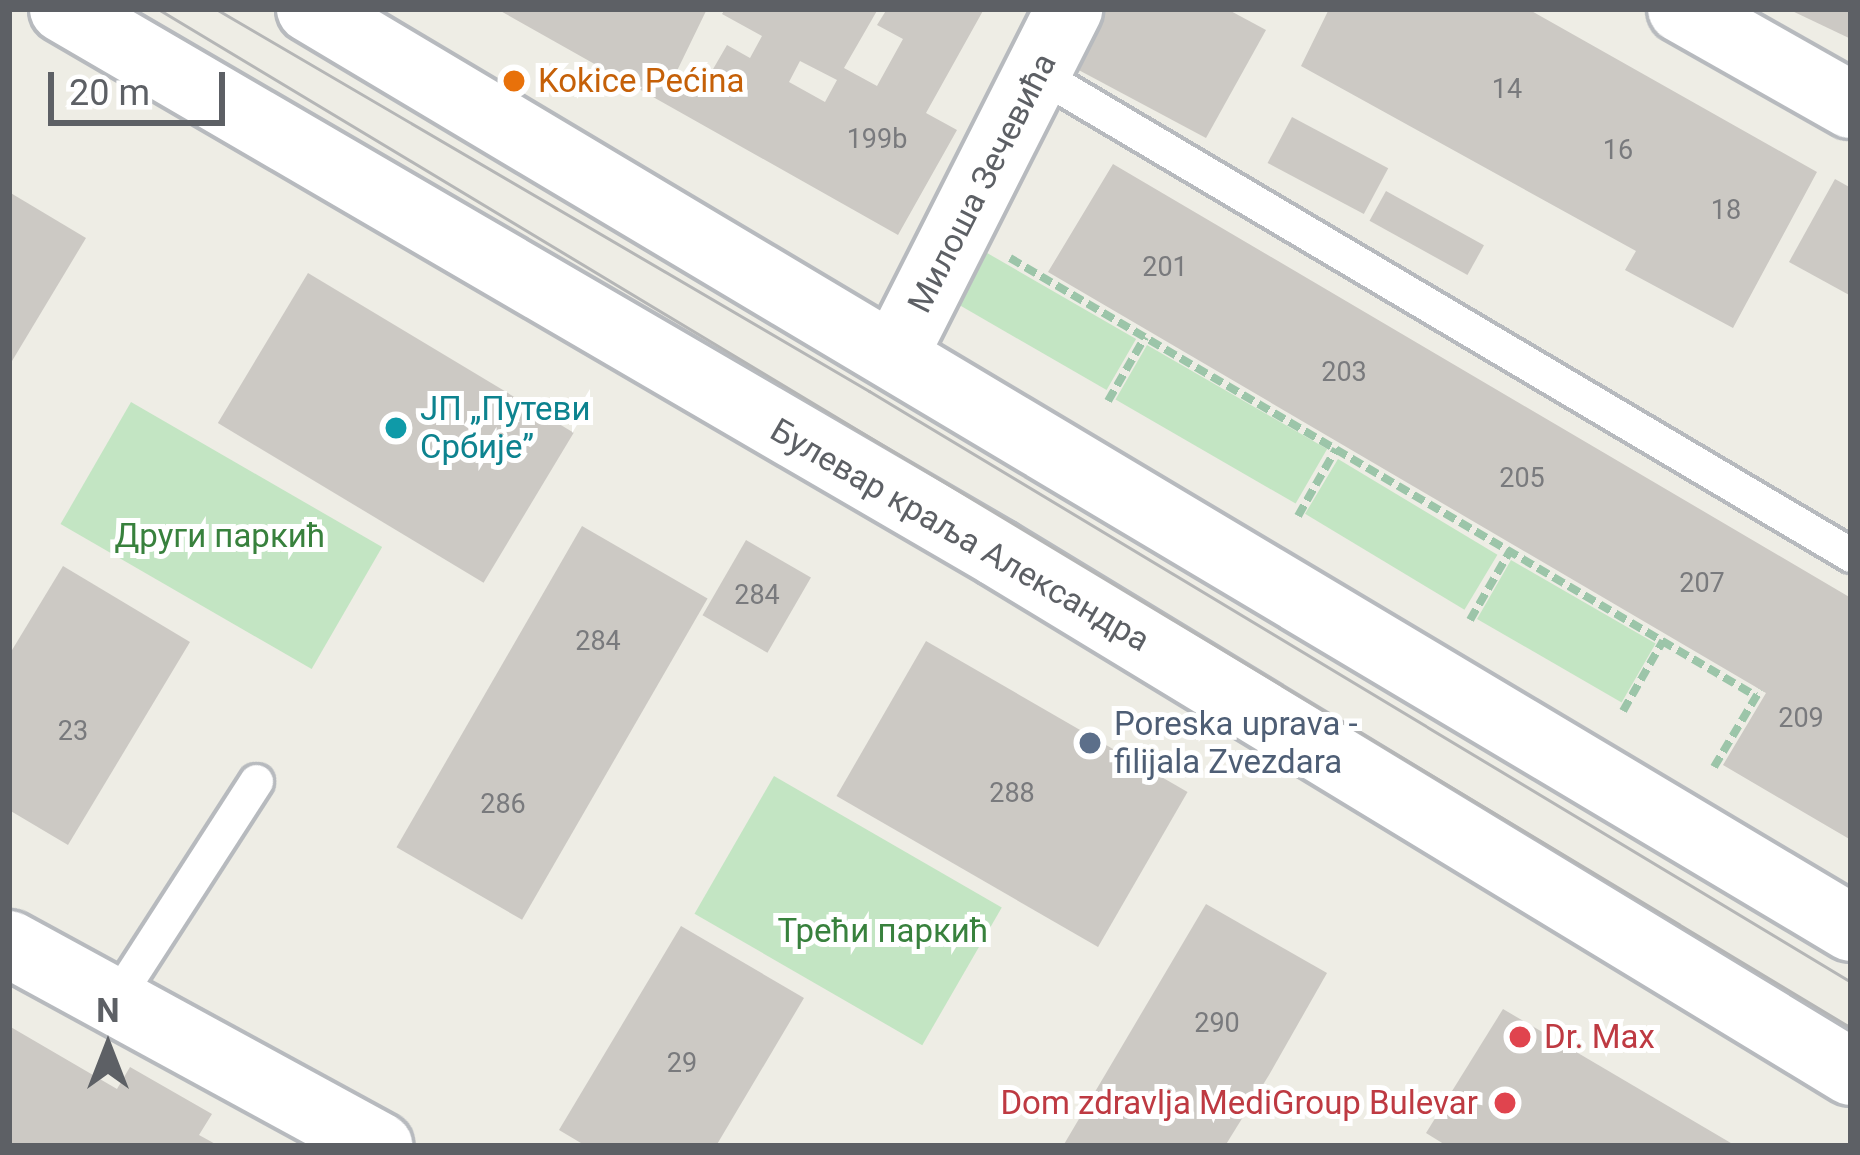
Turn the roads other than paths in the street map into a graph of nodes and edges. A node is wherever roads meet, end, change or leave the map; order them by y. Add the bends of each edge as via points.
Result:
1 (62, 9) edge
2 (310, 9) edge
3 (1069, 9) edge
4 (1681, 9) edge
5 (1037, 73) junction
6 (1851, 105) edge
7 (894, 356) junction
8 (1851, 555) edge
9 (256, 782) dead end
10 (1851, 928) edge
11 (9, 944) edge
12 (112, 1003) junction
13 (1851, 1072) edge
14 (379, 1146) edge

1 - 13 main road, Булевар краља Александра via 997,553
2 - 7 main road
3 - 5 main road, Милоша Зечевића
4 - 6 main road
5 - 7 main road, Милоша Зечевића
5 - 8 lane
7 - 10 main road
9 - 12 lane
11 - 12 main road
12 - 14 main road

